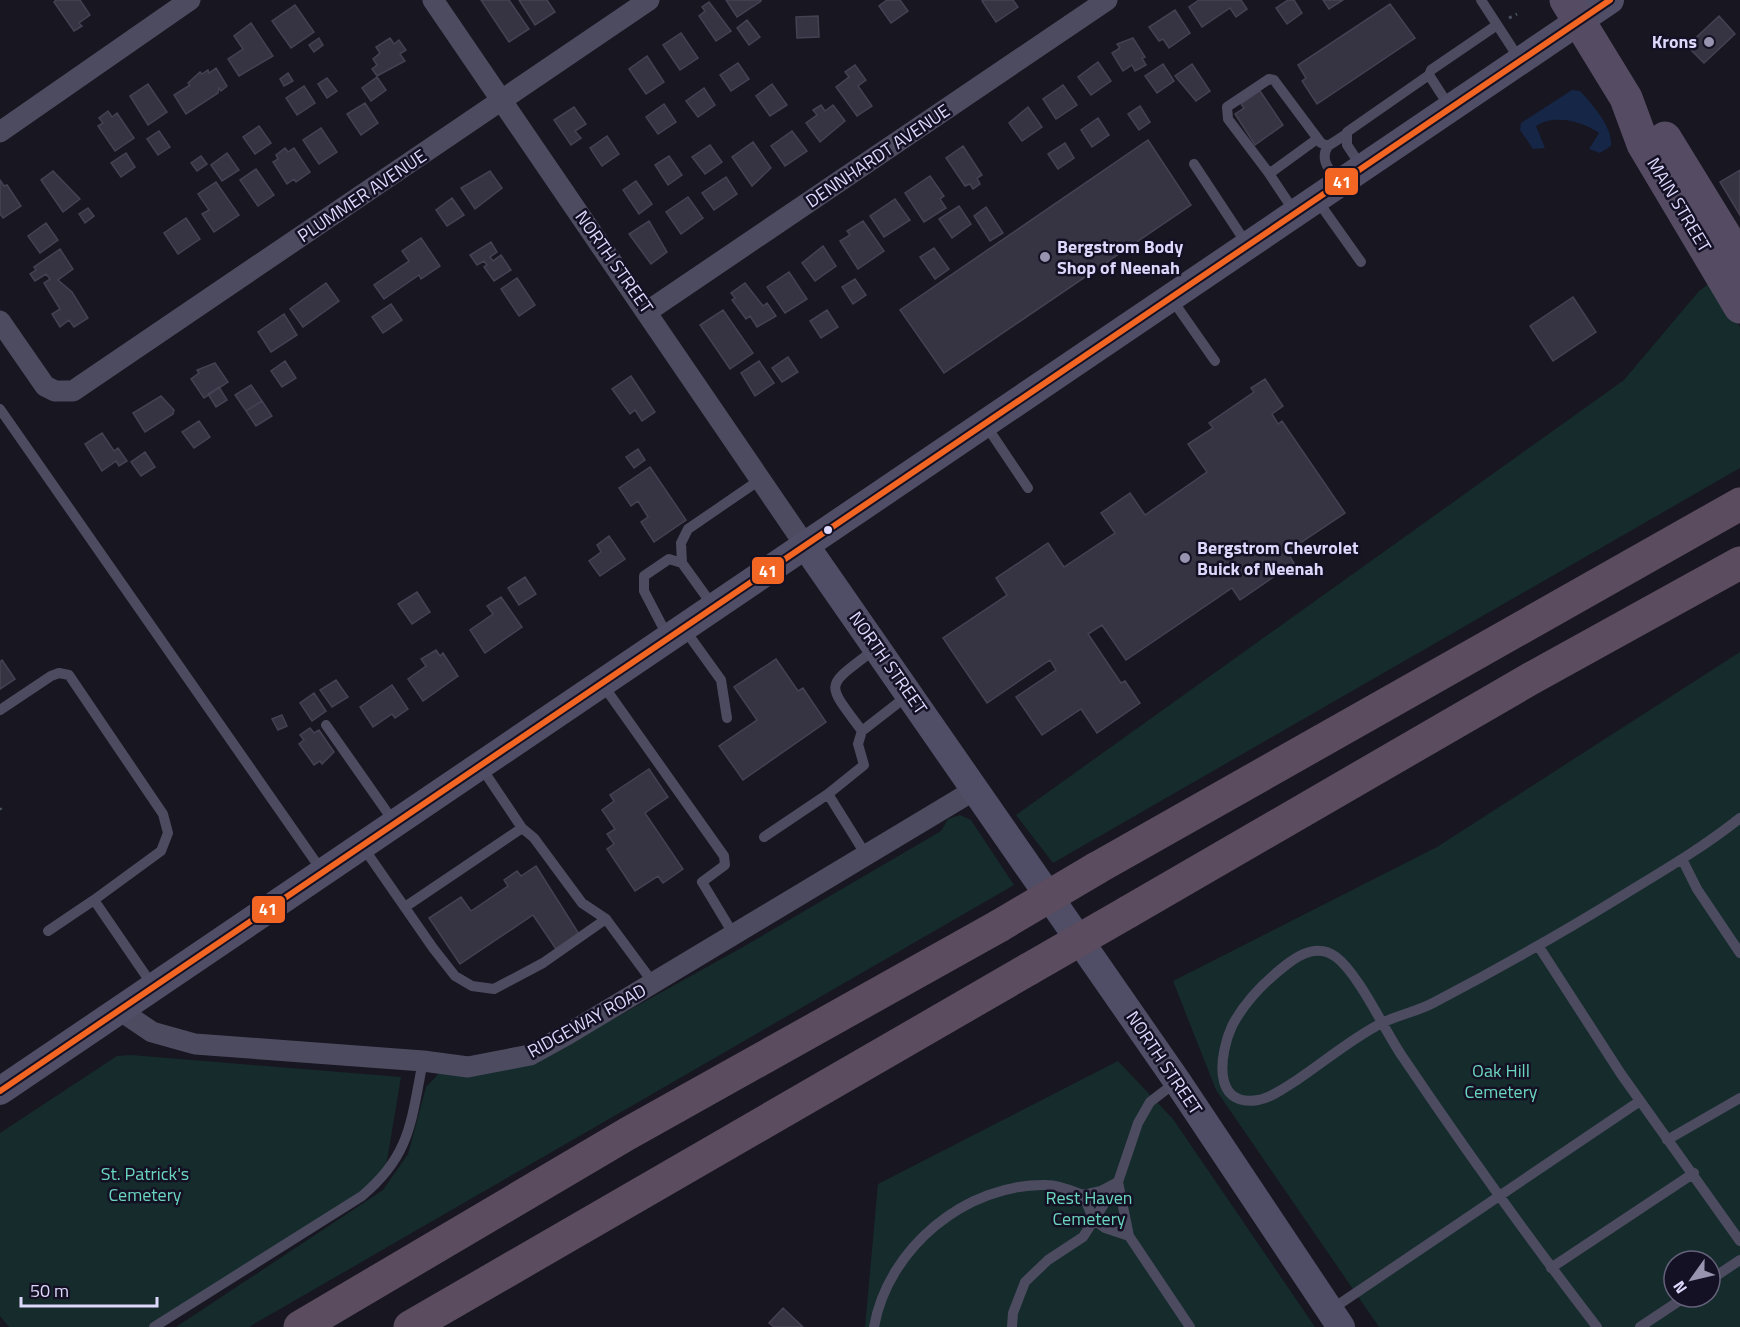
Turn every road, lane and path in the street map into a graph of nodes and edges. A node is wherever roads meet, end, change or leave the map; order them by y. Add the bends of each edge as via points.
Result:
1 (190, 0) edge
2 (433, 0) edge
3 (649, 0) edge
4 (1107, 0) edge
5 (1481, 0) edge
6 (1610, 0) edge
7 (1572, 10) edge
8 (1497, 25) junction
9 (1521, 60) junction
10 (1429, 75) junction
11 (1626, 98) junction
12 (502, 100) junction
13 (1451, 108) junction
14 (0, 132) edge
15 (1345, 135) junction
16 (1317, 140) junction
17 (1328, 146) junction
18 (1194, 164) dead end
19 (1268, 172) junction
20 (1329, 191) junction
21 (1248, 246) junction
22 (1740, 260) edge
23 (1361, 262) dead end
24 (1171, 298) junction
25 (1740, 307) edge
26 (648, 311) junction
27 (0, 321) edge
28 (1215, 361) dead end
29 (0, 409) edge
30 (984, 424) junction
31 (761, 479) junction
32 (1028, 488) dead end
33 (1740, 504) edge
34 (805, 545) junction
35 (682, 563) junction
36 (1740, 563) edge
37 (1740, 586) edge
38 (713, 606) junction
39 (675, 632) junction
40 (877, 647) junction
41 (1530, 679) junction
42 (602, 682) junction
43 (910, 693) junction
44 (0, 710) edge
45 (727, 718) dead end
46 (326, 725) dead end
47 (862, 731) junction
48 (479, 764) junction
49 (976, 789) junction
50 (828, 794) junction
51 (1740, 818) edge
52 (394, 822) junction
53 (522, 828) junction
54 (764, 837) dead end
55 (361, 844) junction
56 (866, 855) junction
57 (1682, 859) junction
58 (322, 871) junction
59 (94, 900) junction
60 (405, 907) junction
61 (606, 919) junction
62 (48, 931) dead end
63 (734, 935) junction
64 (1539, 947) junction
65 (1740, 953) edge
66 (654, 984) junction
67 (153, 986) junction
68 (118, 1009) junction
69 (1381, 1023) junction
70 (423, 1061) junction
71 (1178, 1081) junction
72 (0, 1091) edge
73 (1740, 1098) edge
74 (1640, 1101) junction
75 (1667, 1140) junction
76 (1694, 1173) junction
77 (1118, 1182) junction
78 (1083, 1195) junction
79 (1500, 1196) junction
80 (1094, 1220) junction
81 (1129, 1236) junction
82 (1740, 1241) edge
83 (1740, 1260) edge
84 (1551, 1268) junction
85 (1722, 1272) edge
86 (1667, 1309) edge
87 (1335, 1319) edge
88 (154, 1327) edge
89 (300, 1327) edge
90 (410, 1327) edge
91 (874, 1327) edge
92 (1012, 1327) edge
93 (1190, 1327) edge
94 (1597, 1327) edge
95 (1640, 1327) edge

1 - 14 street
2 - 12 street, NORTH STREET
3 - 12 street, PLUMMER AVENUE
4 - 26 street, DENNHARDT AVENUE
5 - 8 lane
6 - 7 main road
7 - 9 main road
7 - 11 main road, MAIN STREET
8 - 9 lane
8 - 10 lane
9 - 13 main road
10 - 13 lane
10 - 15 lane
11 - 22 main road, MAIN STREET via 1661,131
11 - 25 main road, MAIN STREET via 1642,144
12 - 26 street, NORTH STREET
12 - 27 street, PLUMMER AVENUE via 74,391 55,392 45,386
13 - 20 main road
15 - 17 lane
15 - 20 lane via 1347,145
16 - 17 lane
16 - 19 lane
16 - 19 lane via 1278,83 1269,79 1226,111
17 - 20 lane via 1325,163
18 - 21 lane
19 - 20 lane
20 - 21 main road
20 - 23 lane
21 - 24 main road
24 - 28 lane
24 - 30 main road
26 - 31 street, NORTH STREET
29 - 58 lane
30 - 32 lane
30 - 34 main road
31 - 34 street, NORTH STREET
31 - 35 lane via 688,529 681,543
33 - 89 highway, bridge via 627,1134
34 - 38 main road
34 - 40 main road, NORTH STREET
35 - 38 lane
35 - 39 lane via 669,559 644,576 644,591
36 - 41 highway
37 - 41 highway via 1642,639
38 - 39 main road
39 - 42 main road
39 - 45 lane via 721,680
40 - 43 main road, NORTH STREET
40 - 47 lane via 838,678 834,686 835,694
41 - 90 highway, bridge
42 - 48 main road
42 - 63 lane via 724,856 725,865 702,882
43 - 47 lane
43 - 49 main road, NORTH STREET
44 - 59 lane via 51,676 69,675 163,814 168,833 161,851
46 - 52 lane
47 - 50 lane via 858,744 864,765
48 - 52 main road
48 - 53 lane
49 - 56 street, RIDGEWAY ROAD
49 - 71 main road, NORTH STREET
50 - 54 lane
50 - 56 lane
51 - 57 lane
52 - 55 main road
53 - 60 lane
53 - 61 lane via 534,838 582,903
55 - 58 main road
55 - 60 lane
56 - 63 street, RIDGEWAY ROAD
57 - 64 lane
57 - 65 lane
58 - 67 main road
59 - 62 lane
59 - 67 lane
60 - 61 lane via 455,976 472,986 494,989 543,963
61 - 66 lane
63 - 66 street, RIDGEWAY ROAD
64 - 69 lane via 1428,1006
64 - 74 lane
66 - 70 street, RIDGEWAY ROAD via 530,1055 468,1067
67 - 68 main road
68 - 70 street, RIDGEWAY ROAD via 152,1032 195,1044
68 - 72 main road
69 - 69 lane via 1344,963 1332,953 1311,951 1273,975 1243,1007 1231,1028 1221,1071 1235,1097 1261,1100 1289,1086
69 - 79 lane
70 - 88 lane via 403,1150 378,1183 362,1197
71 - 77 lane via 1150,1102
71 - 87 main road, NORTH STREET
73 - 75 lane
74 - 75 lane
74 - 79 lane
75 - 76 lane
76 - 82 lane
76 - 84 lane
77 - 78 lane
77 - 80 lane
77 - 81 lane
78 - 80 lane
78 - 91 lane via 1049,1185 1020,1187 981,1198 951,1213 927,1232 887,1282
79 - 84 lane
79 - 87 lane
80 - 81 lane
80 - 92 lane via 1083,1237 1024,1282
81 - 93 lane
83 - 85 lane
84 - 94 lane
86 - 95 lane

